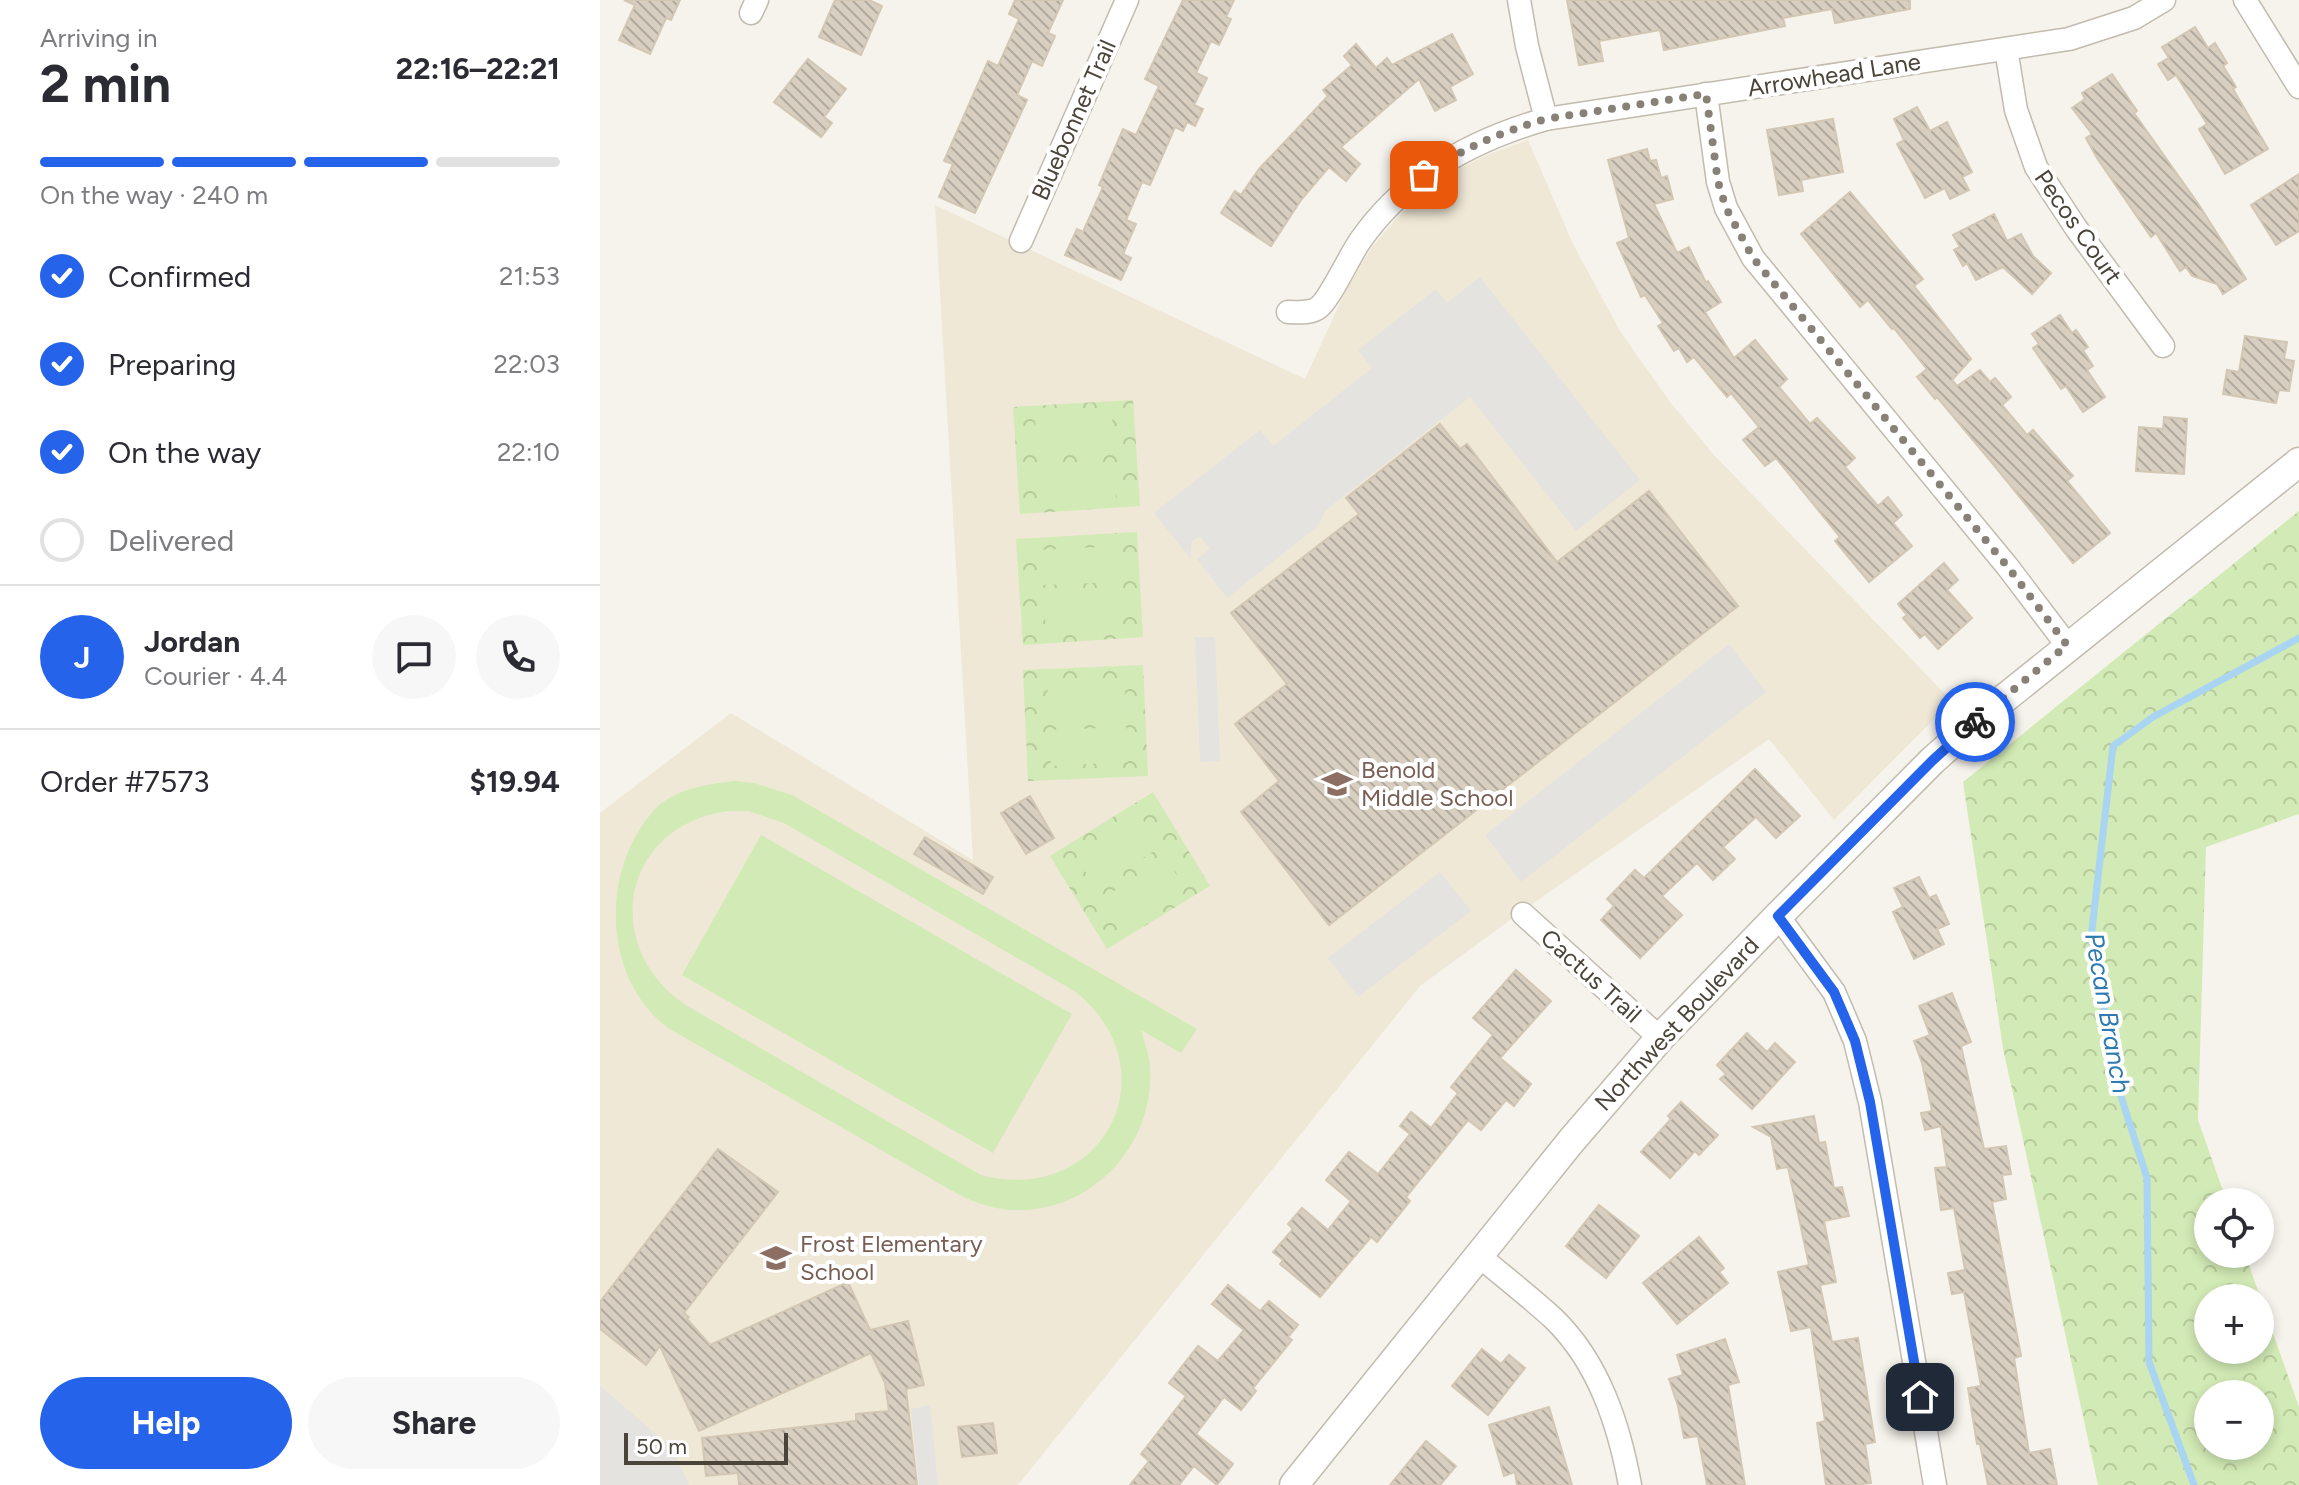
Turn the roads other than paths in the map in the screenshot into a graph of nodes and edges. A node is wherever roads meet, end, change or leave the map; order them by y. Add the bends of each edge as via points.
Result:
1 (1127, 0) edge
2 (1519, 0) edge
3 (2164, 0) edge
4 (2245, 0) edge
5 (2006, 49) junction
6 (2299, 87) edge
7 (1706, 94) junction
8 (1546, 119) junction
9 (1021, 241) dead end
10 (1288, 312) dead end
11 (2163, 346) dead end
12 (2299, 462) edge
13 (2067, 645) junction
14 (1523, 914) dead end
15 (1778, 916) junction
16 (1660, 1038) junction
17 (1478, 1255) junction
18 (1294, 1485) edge
19 (1630, 1485) edge
20 (1935, 1485) edge

1 - 9 street, Bluebonnet Trail
2 - 8 street
3 - 5 street, Arrowhead Lane via 2093,33
4 - 6 street
5 - 7 street, Arrowhead Lane
5 - 11 street, Pecos Court via 2016,110 2036,167
7 - 8 street, Arrowhead Lane
7 - 13 street via 1722,195 1753,258
8 - 10 street, Arrowhead Lane via 1470,145 1424,175 1372,225 1319,307
12 - 13 street, Northwest Boulevard
13 - 15 street, Northwest Boulevard via 1951,743
14 - 16 street, Cactus Trail
15 - 16 street, Northwest Boulevard
15 - 20 street via 1834,992 1855,1041
16 - 17 street, Northwest Boulevard
17 - 18 street, Northwest Boulevard
17 - 19 street via 1554,1320 1582,1355 1610,1406

